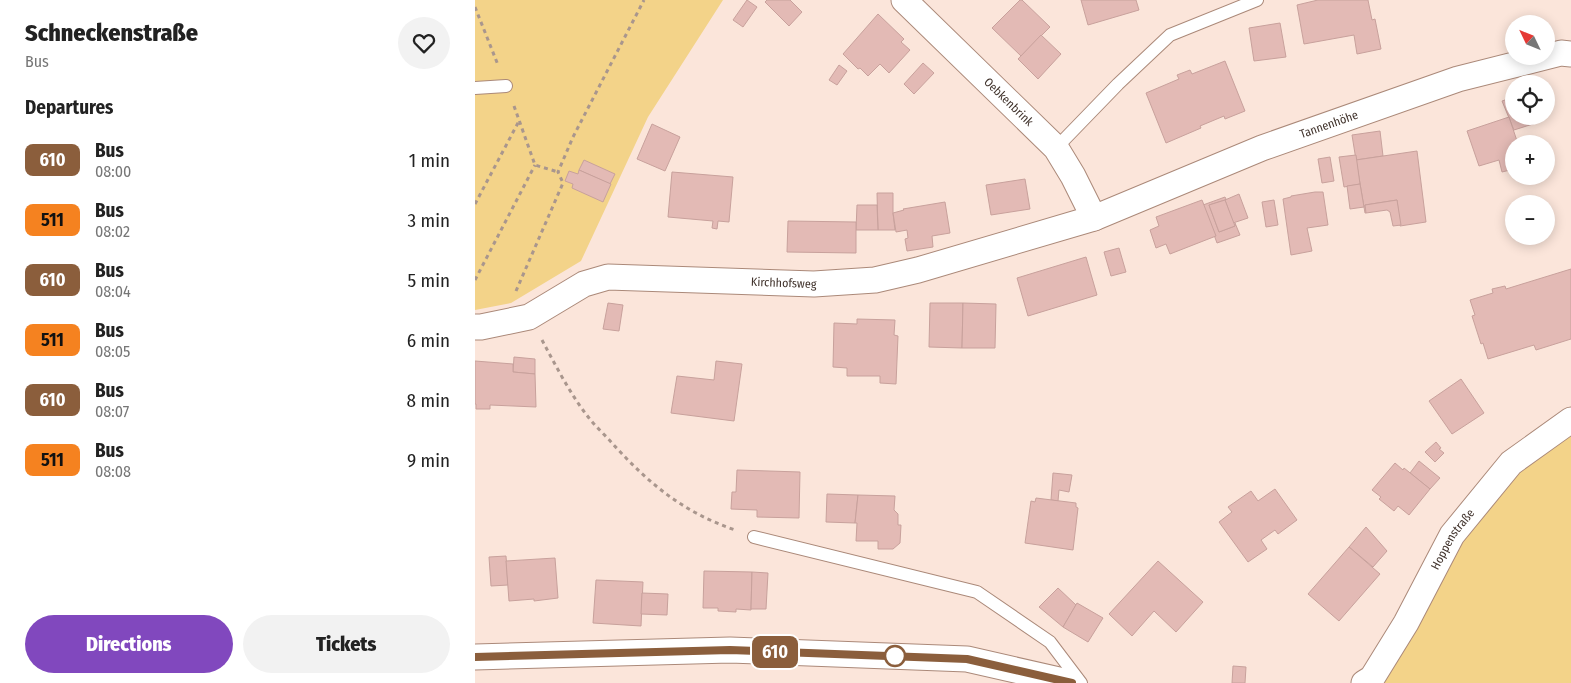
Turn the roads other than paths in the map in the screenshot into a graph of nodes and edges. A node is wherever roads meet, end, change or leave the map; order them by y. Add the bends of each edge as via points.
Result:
1 (904, 0) edge
2 (1257, 0) edge
3 (1571, 54) edge
4 (507, 86) dead end
5 (475, 88) edge
6 (1057, 148) junction
7 (1094, 218) junction
8 (475, 327) edge
9 (1571, 420) edge
10 (754, 537) road end
11 (475, 657) edge
12 (1073, 683) edge
13 (1081, 683) edge
14 (1364, 683) edge

1 - 6 street, Oebkenbrink
2 - 6 lane via 1170,36 1117,84
3 - 7 street, Tannenhöhe via 1561,53 1458,78 1262,148
4 - 5 lane
6 - 7 street, Oebkenbrink
7 - 8 street, Kirchhofsweg via 875,280 814,284 608,277 584,284 521,319
9 - 14 street, Hoppenstraße via 1511,463 1452,535 1406,623 1371,678
10 - 13 lane via 977,592 1049,642
11 - 12 street via 730,650 967,659

